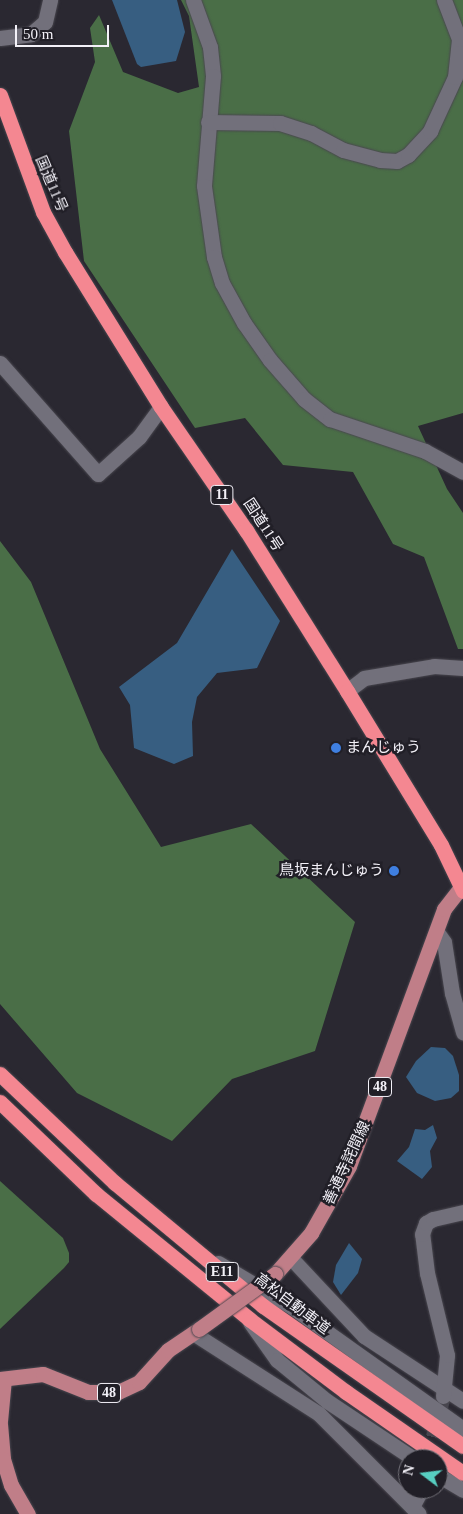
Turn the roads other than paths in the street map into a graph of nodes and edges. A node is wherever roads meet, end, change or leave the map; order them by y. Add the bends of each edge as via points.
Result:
1 (50, 0) edge
2 (193, 0) edge
3 (444, 0) edge
4 (0, 38) edge
5 (0, 95) edge
6 (208, 122) junction
7 (0, 363) edge
8 (162, 407) junction
9 (463, 472) edge
10 (463, 668) edge
11 (347, 691) junction
12 (462, 889) edge
13 (437, 932) junction
14 (463, 1032) edge
15 (0, 1074) edge
16 (0, 1102) edge
17 (463, 1212) edge
18 (195, 1250) junction
19 (291, 1258) junction
20 (249, 1319) junction
21 (196, 1331) junction
22 (2, 1379) edge
23 (443, 1391) junction
24 (463, 1401) edge
25 (0, 1423) edge
26 (463, 1429) edge
27 (463, 1446) edge
28 (399, 1449) edge
29 (463, 1473) edge
30 (448, 1481) edge
31 (463, 1490) edge
32 (416, 1511) edge
33 (28, 1514) edge

1 - 4 street via 46,22 32,34
2 - 6 street via 210,47 214,76
3 - 6 street via 459,39 454,77 430,131 408,155 397,161 343,150 311,133 280,123
5 - 8 highway, 国道11号 / 11 via 43,212
6 - 9 street via 204,186 214,257 222,283 270,360 304,399 330,419 425,451
7 - 8 street via 98,474 139,437
8 - 11 highway, 国道11号 / 11 via 246,530
10 - 11 street via 434,666 364,678
11 - 12 highway, 国道11号 / 11 via 441,845
12 - 13 main road, 善通寺詫間線 / 48 via 444,909
13 - 14 street via 444,942 452,993
13 - 19 main road, 善通寺詫間線 / 48 via 349,1166 311,1233
15 - 18 highway, 高松自動車道 / E11 via 115,1183
16 - 20 highway, E11 via 96,1194
17 - 23 street via 433,1219 426,1223 422,1234 427,1273 447,1355
18 - 26 street via 292,1307
18 - 27 highway, 高松自動車道 / E11 via 263,1306
19 - 21 main road, 善通寺詫間線 / 48, bridge via 275,1274
19 - 23 street via 364,1336
20 - 28 street via 277,1360 327,1401
20 - 29 highway, E11 via 346,1392
21 - 22 main road, 善通寺詫間線 / 48 via 168,1350 139,1382 118,1392 88,1392 43,1374
21 - 32 street via 319,1414
22 - 25 main road, 善通寺詫間線 / 48
23 - 24 street
25 - 33 main road, 善通寺詫間線 / 48 via 3,1459 11,1485
30 - 31 street

